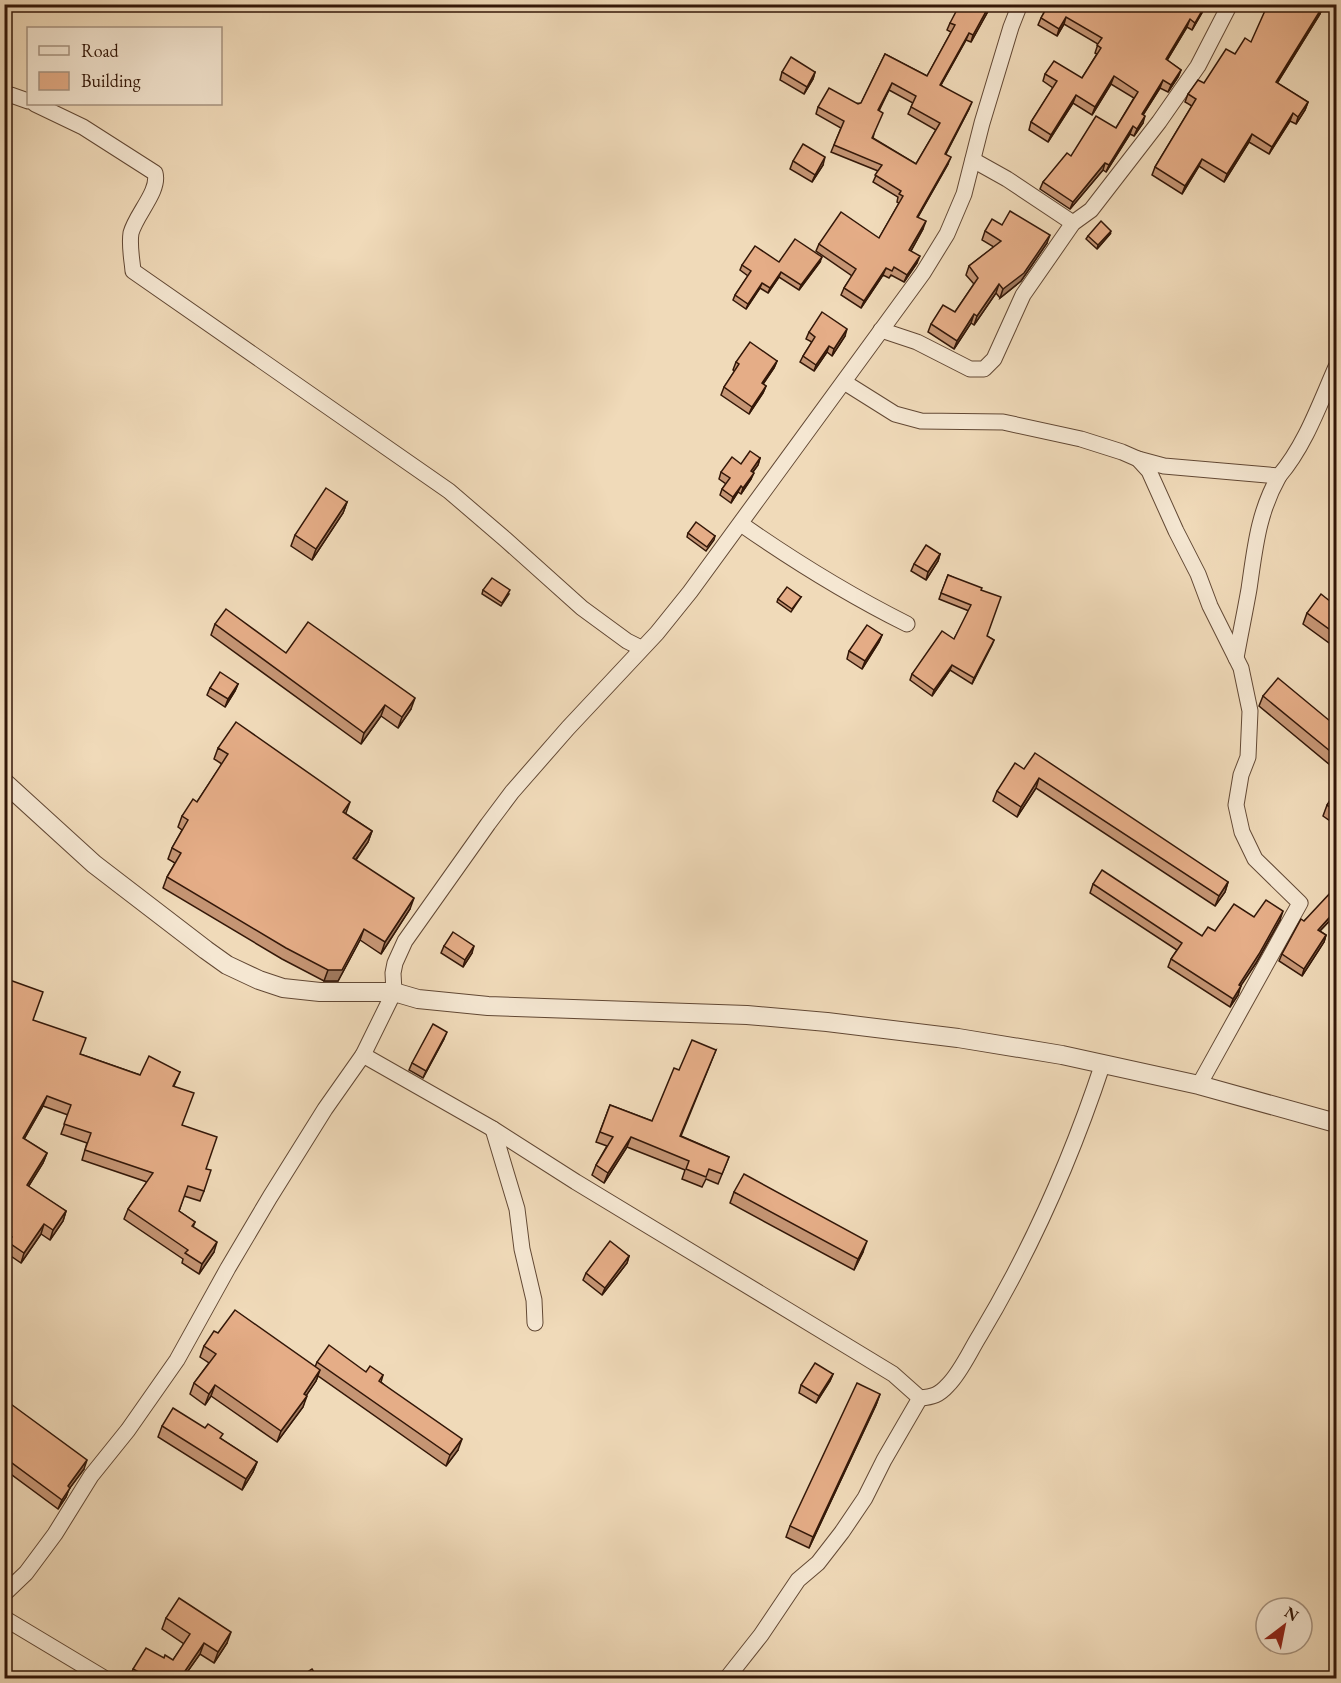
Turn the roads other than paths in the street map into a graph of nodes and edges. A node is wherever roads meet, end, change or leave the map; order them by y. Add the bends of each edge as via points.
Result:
1 (1020, 4) edge
2 (1230, 4) edge
3 (4, 95) edge
4 (27, 101) edge
5 (37, 105) edge
6 (973, 160) junction
7 (1073, 224) junction
8 (881, 330) junction
9 (1336, 367) edge
10 (844, 382) junction
11 (1138, 459) junction
12 (1279, 476) junction
13 (741, 524) junction
14 (907, 624) dead end
15 (641, 648) junction
16 (1236, 658) junction
17 (4, 782) edge
18 (394, 992) junction
19 (363, 1055) junction
20 (1103, 1063) junction
21 (1199, 1085) junction
22 (1336, 1123) edge
23 (493, 1129) junction
24 (535, 1323) dead end
25 (921, 1398) junction
26 (4, 1594) edge
27 (4, 1618) edge
28 (104, 1678) edge
29 (727, 1678) edge

1 - 6 street
2 - 7 street via 1198,66 1159,122 1090,210
3 - 4 street
5 - 15 street via 83,127 155,173 154,188 132,232 133,271 449,491 582,608
6 - 7 street
6 - 8 street via 947,234
7 - 8 street via 1023,295 994,359 984,369 962,366 917,342
8 - 10 street
9 - 12 street via 1300,444
10 - 11 street via 895,414 921,421 1003,422 1081,439
10 - 13 street
11 - 12 street via 1164,466
11 - 16 street via 1149,471
12 - 16 street via 1268,494 1258,525
13 - 14 street via 830,582
13 - 15 street via 657,633
15 - 18 street via 488,824 405,941 395,963
16 - 21 street via 1250,711 1248,757 1236,805 1242,832 1254,859 1300,903
17 - 18 street via 94,864 227,965 283,988
18 - 19 street
18 - 20 street via 418,999 488,1006 747,1015 827,1022 958,1038
19 - 23 street
19 - 26 street via 270,1197 177,1360 91,1476 56,1534
20 - 21 street
20 - 25 street via 1069,1156 990,1317 950,1384 935,1397
21 - 22 street
23 - 24 street via 517,1209
23 - 25 street via 893,1374
25 - 29 street via 842,1532 818,1563 798,1580
27 - 28 street

